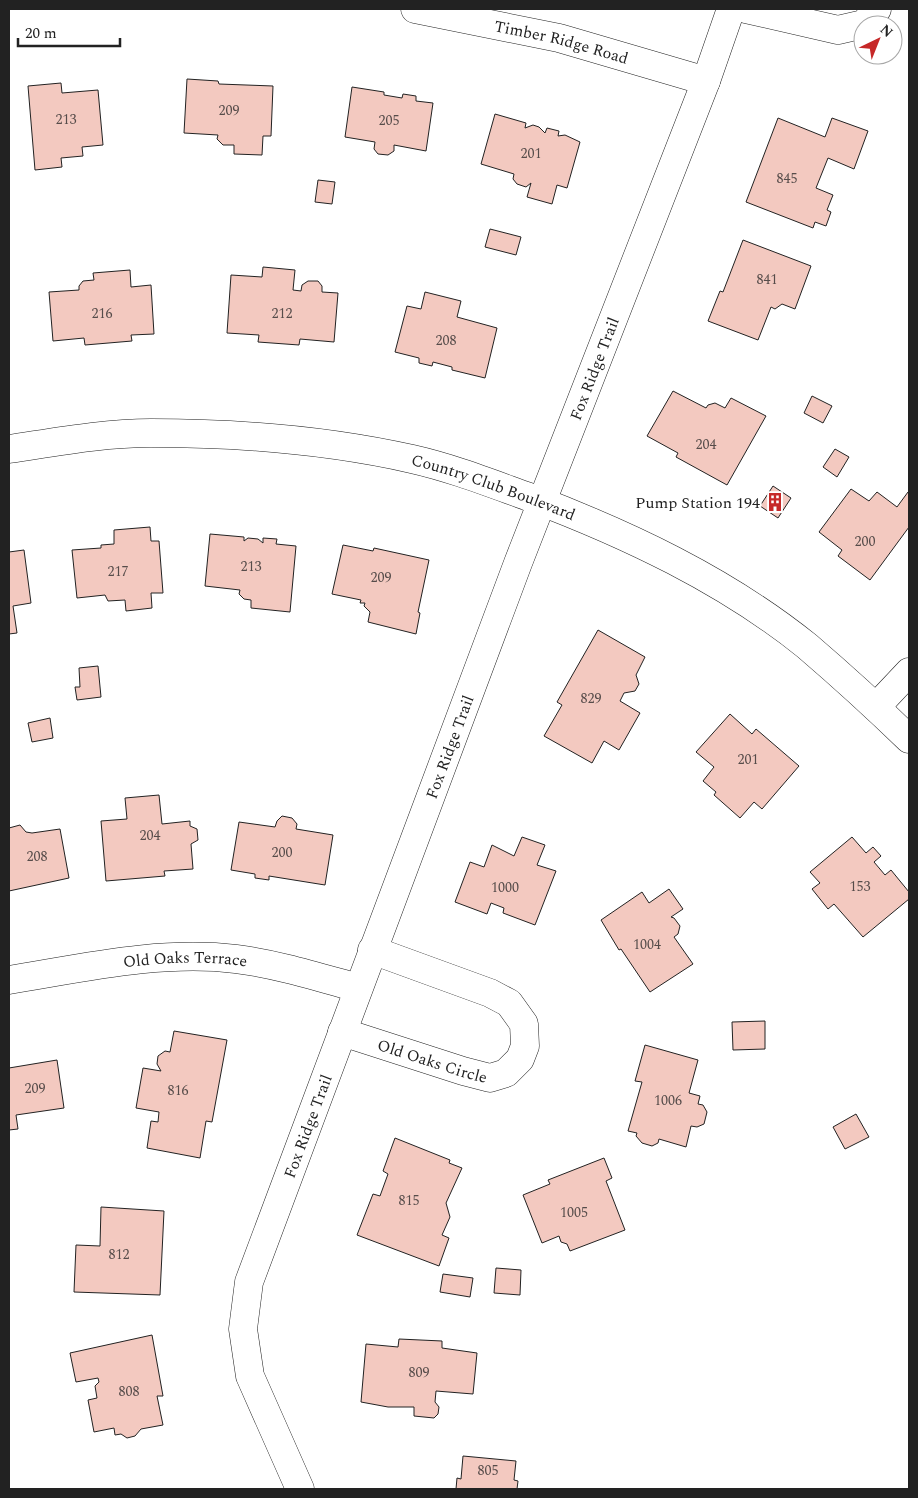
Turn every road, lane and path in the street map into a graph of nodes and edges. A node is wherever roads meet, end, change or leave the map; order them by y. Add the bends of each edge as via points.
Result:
1 (415, 9) edge
2 (731, 9) edge
3 (746, 9) edge
4 (877, 9) edge
5 (706, 81) junction
6 (9, 449) edge
7 (543, 502) junction
8 (909, 672) edge
9 (876, 707) junction
10 (909, 739) edge
11 (372, 950) junction
12 (9, 980) edge
13 (358, 988) junction
14 (342, 1032) junction
15 (300, 1489) edge

1 - 5 street, Timber Ridge Road via 559,38
2 - 5 street, Fox Ridge Trail
3 - 4 street via 838,30 864,24
5 - 7 street, Fox Ridge Trail
6 - 7 street, Country Club Boulevard via 92,437 150,433 269,437 350,447 411,459 458,471
7 - 9 street, Country Club Boulevard via 684,564 805,645
7 - 11 street, Fox Ridge Trail
8 - 9 street
9 - 10 street, Country Club Boulevard
11 - 13 street, Fox Ridge Trail
11 - 14 street, Old Oaks Circle via 509,1003 524,1024 525,1046 520,1059 506,1073 490,1078
12 - 13 street, Old Oaks Terrace via 135,960 186,957 236,959
13 - 14 street, Fox Ridge Trail
14 - 15 street, Fox Ridge Trail via 249,1282 243,1329 250,1376

